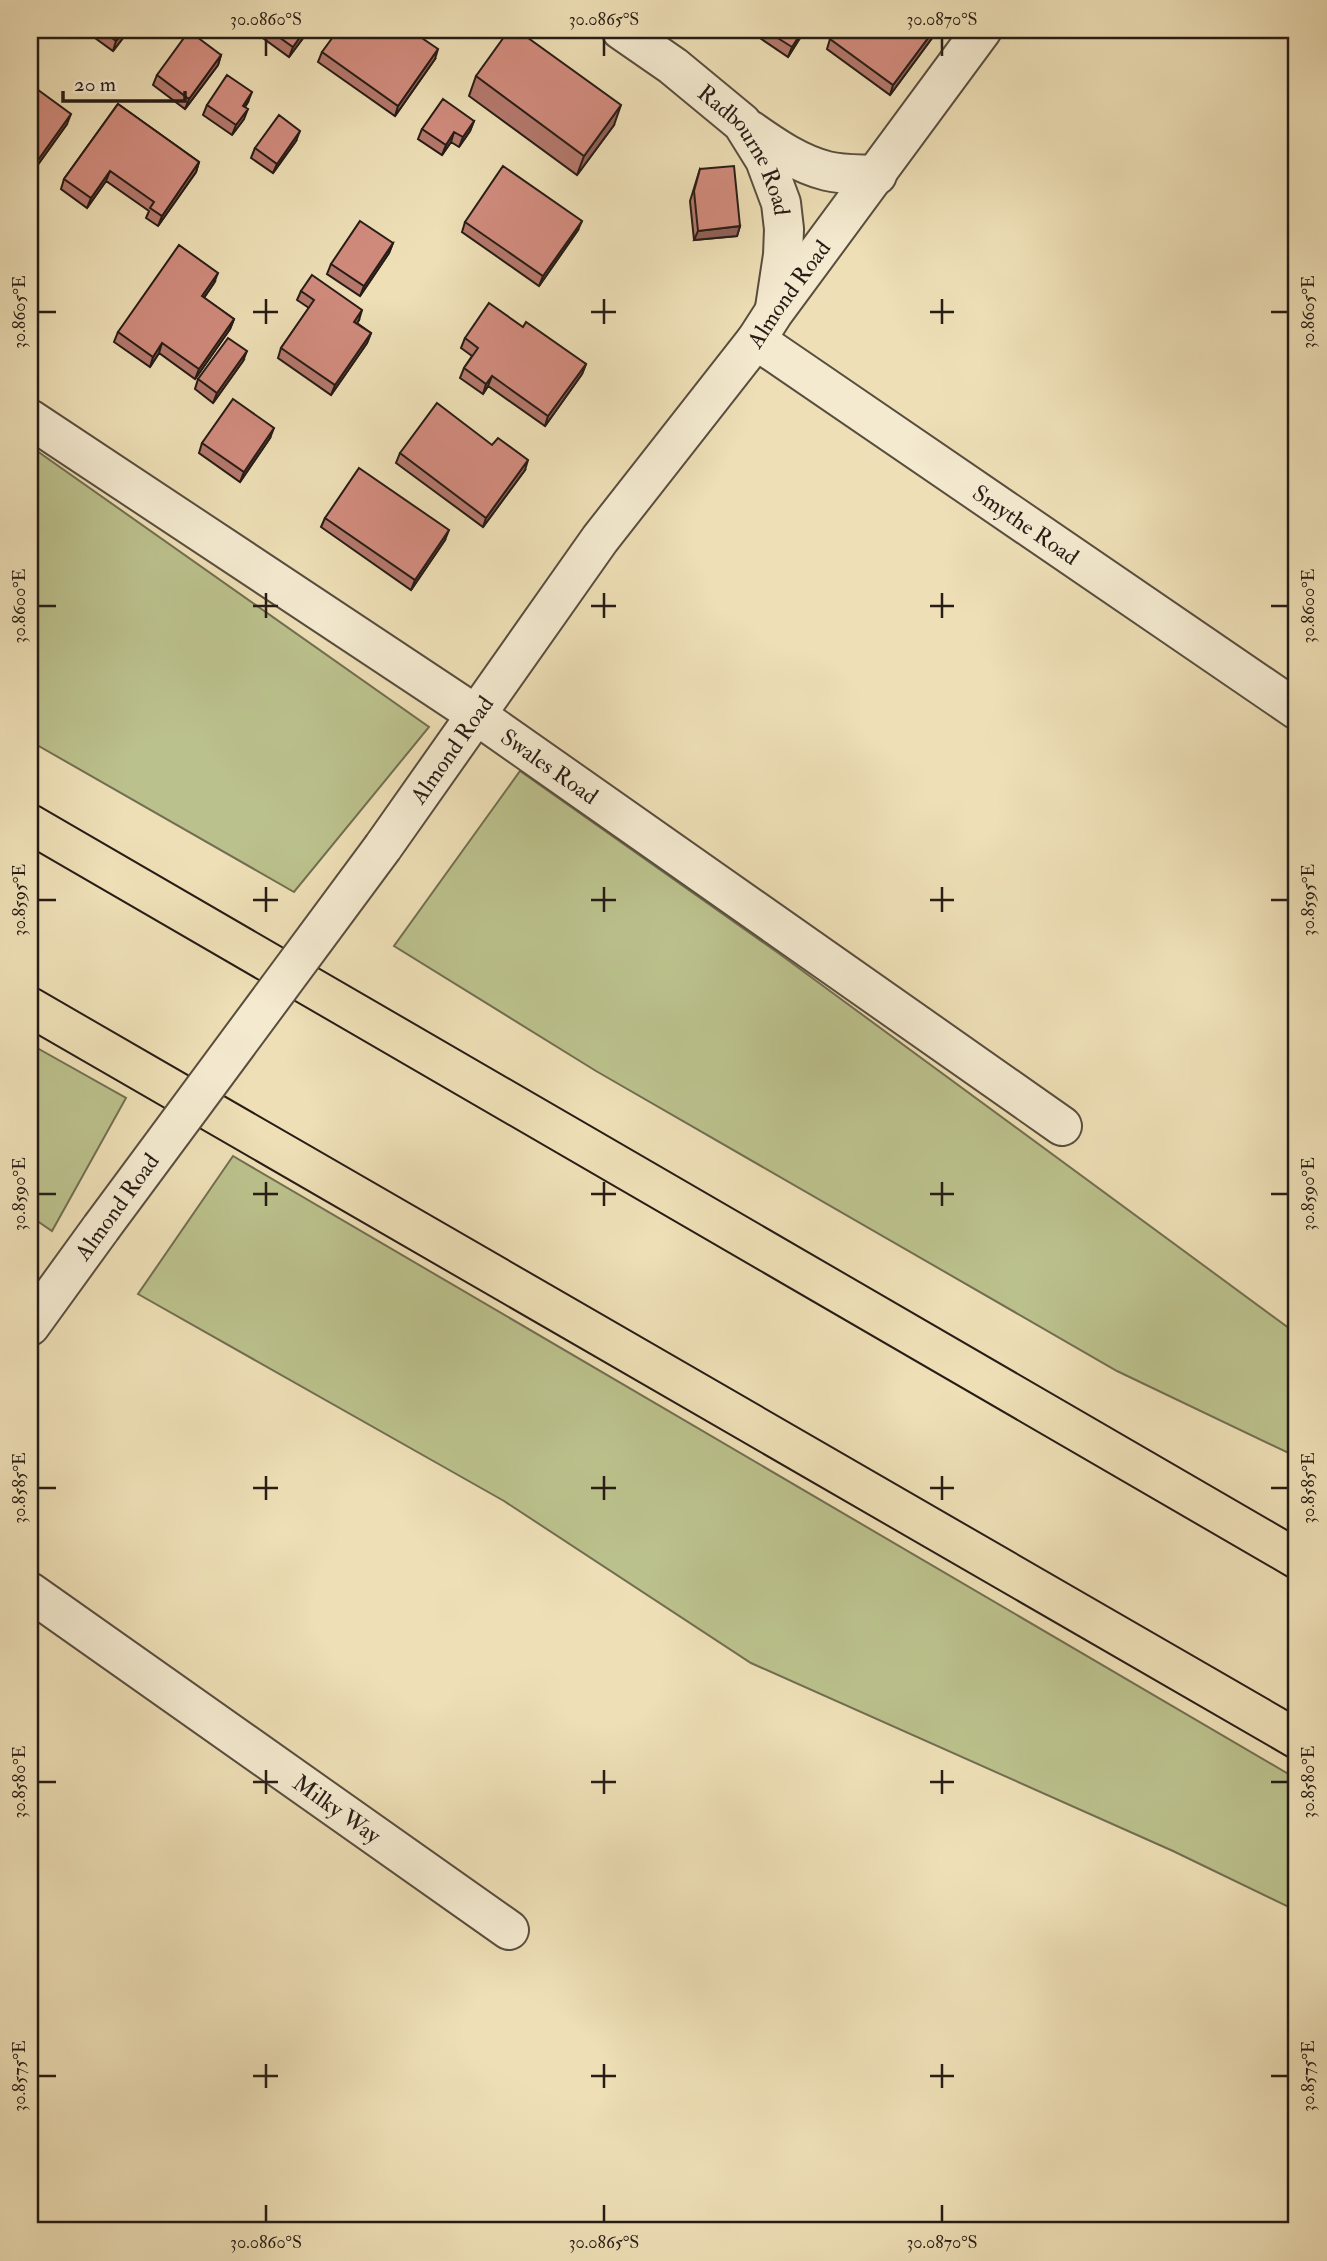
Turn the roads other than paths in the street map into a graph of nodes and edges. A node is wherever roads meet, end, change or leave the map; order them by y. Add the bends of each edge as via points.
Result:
1 (621, 30) edge
2 (982, 30) edge
3 (742, 124) junction
4 (877, 175) junction
5 (765, 326) junction
6 (30, 419) edge
7 (1297, 710) edge
8 (475, 714) junction
9 (30, 824) edge
10 (30, 1007) edge
11 (1062, 1126) dead end
12 (30, 1326) edge
13 (1297, 1559) edge
14 (30, 1592) edge
15 (1297, 1739) edge
16 (509, 1930) dead end

1 - 3 street, Radbourne Road
2 - 4 street, Almond Road
3 - 4 street via 774,148 811,166
3 - 5 street, Radbourne Road via 765,160 781,203 783,255
4 - 5 street, Almond Road
5 - 7 street, Smythe Road
5 - 8 street, Almond Road via 600,539
6 - 8 street, Swales Road
8 - 11 street, Swales Road
8 - 12 street, Almond Road, bridge via 383,847
9 - 13 highway
10 - 15 highway
14 - 16 street, Milky Way

